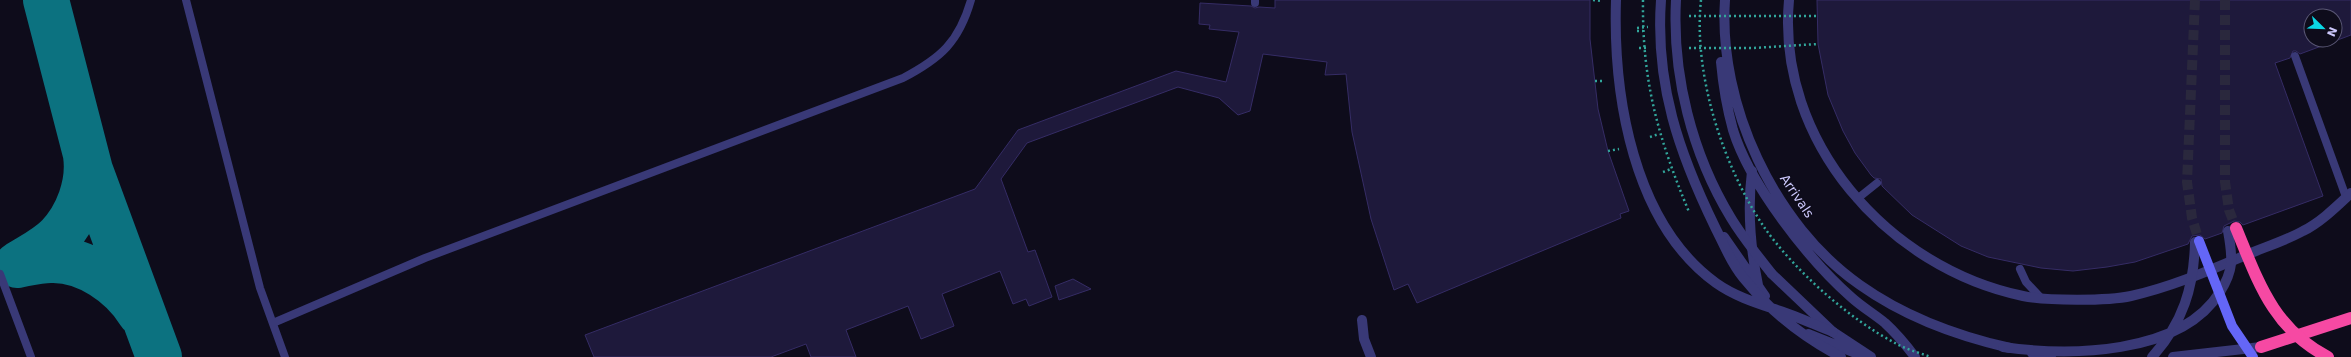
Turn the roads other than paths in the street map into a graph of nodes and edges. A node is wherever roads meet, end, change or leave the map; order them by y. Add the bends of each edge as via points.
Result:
1 (186, 0) edge
2 (971, 0) edge
3 (1616, 0) edge
4 (1662, 0) edge
5 (1676, 0) edge
6 (1721, 0) edge
7 (1725, 0) edge
8 (1789, 0) edge
9 (2295, 56) dead end
10 (1752, 171) junction
11 (1877, 183) dead end
12 (2349, 195) edge
13 (1857, 199) junction
14 (2232, 230) joint
15 (2020, 269) dead end
16 (0, 274) edge
17 (1759, 289) junction
18 (2041, 298) junction
19 (2351, 318) edge
20 (1362, 320) dead end
21 (273, 323) junction
22 (1798, 330) junction
23 (1833, 332) junction
24 (2003, 347) junction
25 (2260, 347) junction
26 (31, 357) edge
27 (285, 357) edge
28 (1371, 357) edge
29 (1830, 357) edge
30 (1841, 357) edge
31 (1867, 357) edge
32 (1871, 357) edge
33 (1915, 357) edge
34 (2051, 357) edge
35 (2152, 357) edge
36 (2173, 357) edge
37 (2234, 357) edge
38 (2253, 357) edge
39 (2328, 357) edge

1 - 21 lane via 260,288
2 - 21 lane via 957,37 928,65 903,78 425,258
3 - 23 street, bridge via 1618,58 1628,134 1650,199 1666,228 1691,260 1717,283 1755,303
4 - 17 street via 1665,68 1678,134 1696,181 1722,234
4 - 30 street, bridge via 1660,30 1663,72 1676,137 1722,241 1746,282 1767,304 1793,328
5 - 23 street, bridge via 1677,52 1682,89 1707,173 1731,218 1772,274
6 - 10 street via 1719,32 1722,83 1734,131
7 - 24 street, Arrivals, bridge via 1727,65 1739,115 1764,170 1790,212 1832,262 1859,284 1910,315 1954,333
8 - 13 street via 1790,55 1798,93 1830,165
9 - 12 lane
10 - 17 street via 1748,200 1748,232
10 - 33 street via 1808,254 1852,298 1885,324
11 - 13 lane
12 - 18 street via 2304,231 2173,285 2128,297
13 - 18 street via 1902,241 1938,264 1985,285 2024,297
14 - 24 street, bridge via 2228,276 2213,302 2201,315 2185,326 2133,344 2081,351 2052,352
14 - 39 highway, bridge via 2282,322 2299,339
15 - 18 lane via 2026,282
16 - 26 lane
17 - 22 street via 1778,313
19 - 25 highway
20 - 28 street via 1364,339
21 - 27 lane
22 - 29 street
22 - 31 street
23 - 32 street
24 - 34 street, bridge
25 - 36 street
25 - 37 street
35 - 38 street, bridge via 2178,323 2187,302 2197,242 2232,326

